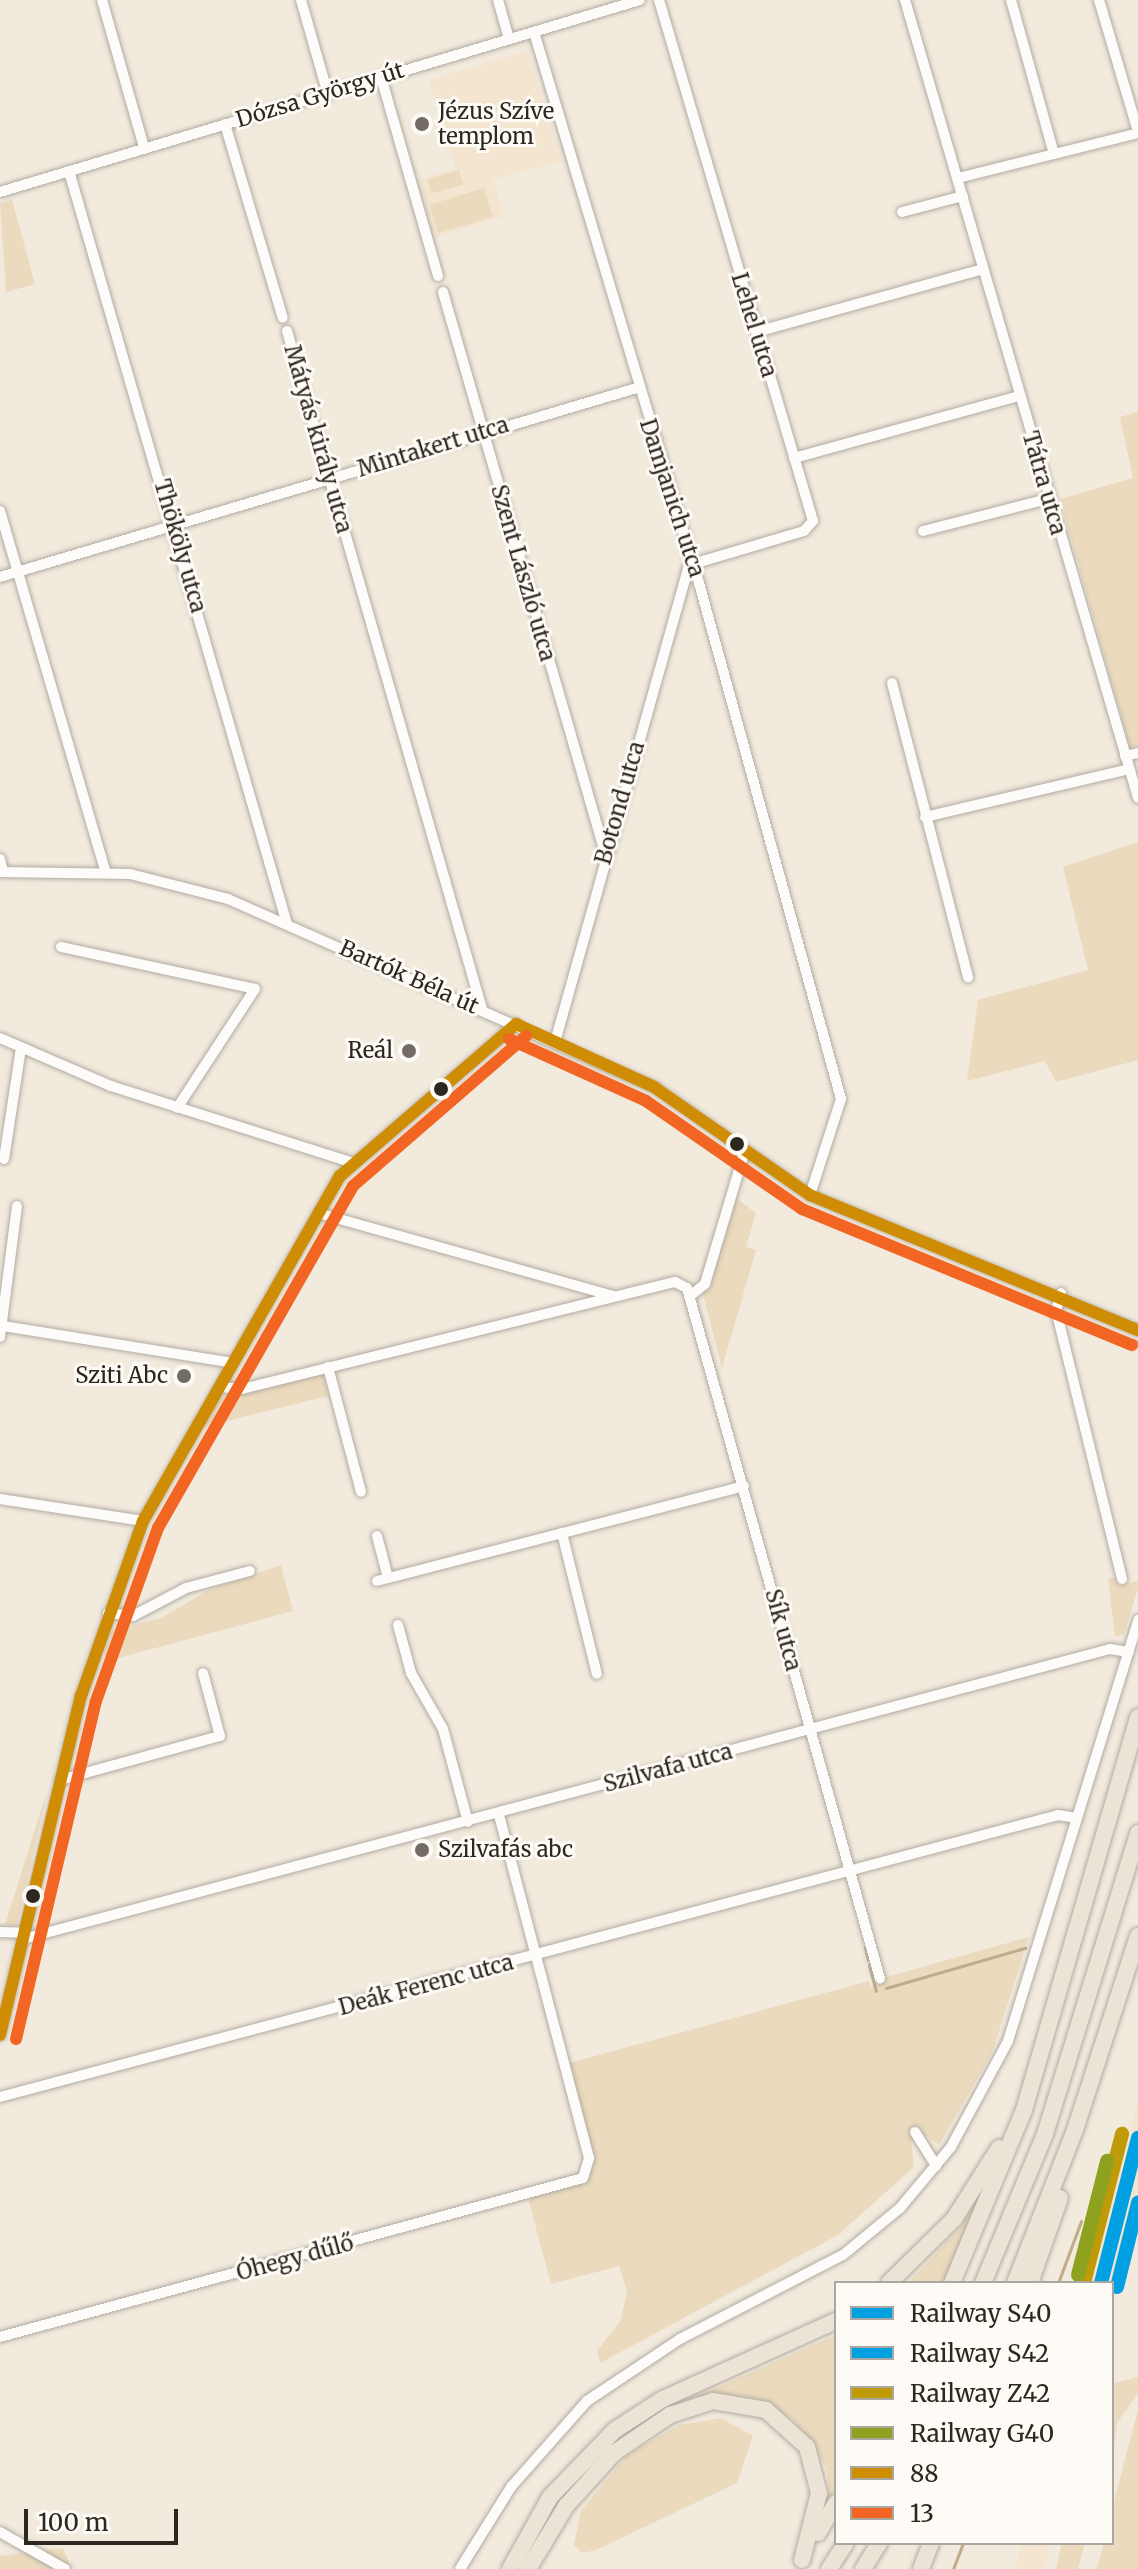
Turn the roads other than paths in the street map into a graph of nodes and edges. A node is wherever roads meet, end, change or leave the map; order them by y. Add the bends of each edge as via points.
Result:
1 (102, 0) edge
2 (301, 0) edge
3 (498, 0) edge
4 (640, 0) edge
5 (659, 0) edge
6 (905, 0) edge
7 (1011, 0) edge
8 (1099, 0) edge
9 (534, 32) junction
10 (509, 39) junction
11 (381, 77) junction
12 (328, 94) junction
13 (225, 124) junction
14 (1138, 133) edge
15 (144, 147) junction
16 (1054, 154) junction
17 (69, 171) junction
18 (958, 178) junction
19 (0, 192) edge
20 (963, 196) junction
21 (902, 212) dead end
22 (983, 269) junction
23 (438, 276) dead end
24 (443, 292) dead end
25 (283, 318) dead end
26 (287, 331) dead end
27 (756, 332) junction
28 (637, 388) junction
29 (1019, 396) junction
30 (482, 433) junction
31 (794, 458) junction
32 (329, 479) junction
33 (1048, 499) junction
34 (0, 511) edge
35 (175, 525) junction
36 (923, 531) dead end
37 (689, 565) junction
38 (18, 572) junction
39 (0, 577) edge
40 (892, 683) dead end
41 (1138, 753) edge
42 (1125, 756) junction
43 (1129, 769) junction
44 (1138, 798) edge
45 (925, 817) junction
46 (605, 853) junction
47 (0, 859) edge
48 (105, 871) junction
49 (2, 872) edge
50 (287, 924) junction
51 (61, 947) dead end
52 (968, 977) dead end
53 (482, 1009) junction
54 (516, 1024) junction
55 (0, 1038) edge
56 (555, 1042) junction
57 (21, 1048) junction
58 (177, 1108) junction
59 (745, 1150) junction
60 (4, 1159) dead end
61 (351, 1162) junction
62 (810, 1195) junction
63 (17, 1206) dead end
64 (318, 1213) junction
65 (1061, 1293) junction
66 (690, 1296) junction
67 (615, 1297) junction
68 (2, 1325) edge
69 (1138, 1330) edge
70 (233, 1363) junction
71 (328, 1367) junction
72 (220, 1387) junction
73 (744, 1486) junction
74 (361, 1492) dead end
75 (0, 1499) edge
76 (143, 1521) junction
77 (562, 1533) junction
78 (377, 1536) dead end
79 (250, 1571) dead end
80 (1122, 1579) dead end
81 (108, 1613) junction
82 (1138, 1620) edge
83 (398, 1625) dead end
84 (1129, 1652) junction
85 (203, 1673) dead end
86 (597, 1674) dead end
87 (1138, 1717) edge
88 (809, 1730) junction
89 (60, 1780) junction
90 (499, 1814) junction
91 (1077, 1818) junction
92 (468, 1822) junction
93 (1138, 1833) edge
94 (851, 1870) junction
95 (0, 1932) edge
96 (23, 1936) junction
97 (1138, 1936) edge
98 (537, 1955) junction
99 (880, 1979) dead end
100 (0, 2035) edge
101 (1041, 2056) junction
102 (0, 2097) edge
103 (1075, 2130) junction
104 (915, 2132) dead end
105 (936, 2166) junction
106 (891, 2281) edge
107 (953, 2281) edge
108 (984, 2281) edge
109 (1016, 2281) edge
110 (1031, 2281) edge
111 (834, 2322) edge
112 (0, 2337) edge
113 (834, 2506) edge
114 (0, 2532) edge
115 (845, 2545) edge
116 (878, 2545) edge
117 (930, 2545) edge
118 (799, 2564) edge
119 (65, 2569) edge
120 (460, 2569) edge
121 (510, 2569) edge
122 (528, 2569) edge
123 (829, 2569) edge
124 (863, 2569) edge
125 (921, 2569) edge

1 - 15 street
2 - 12 street
3 - 10 street
4 - 9 street, Dózsa György út
5 - 27 street, Lehel utca
6 - 18 street, Tátra utca
7 - 16 street
8 - 14 street
9 - 10 street, Dózsa György út
9 - 28 street, Damjanich utca
10 - 11 street, Dózsa György út
11 - 12 street, Dózsa György út
11 - 23 street
12 - 13 street, Dózsa György út
13 - 15 street, Dózsa György út
13 - 25 street, Mátyás király utca
14 - 16 street
15 - 17 street, Dózsa György út
16 - 18 street
17 - 19 street, Dózsa György út
17 - 35 street, Thököly utca
18 - 20 street, Tátra utca
20 - 21 street
20 - 22 street, Tátra utca
22 - 27 street
22 - 29 street, Tátra utca
24 - 30 street, Szent László utca
26 - 32 street, Mátyás király utca
27 - 31 street, Lehel utca
28 - 30 street, Mintakert utca
28 - 37 street, Damjanich utca
29 - 31 street
29 - 33 street, Tátra utca
30 - 32 street, Mintakert utca
30 - 46 street, Szent László utca
31 - 37 street, Lehel utca via 810,528
32 - 35 street, Mintakert utca
32 - 53 street, Mátyás király utca
33 - 36 street
33 - 42 street, Tátra utca
34 - 38 street
35 - 38 street, Mintakert utca
35 - 50 street, Thököly utca
37 - 46 street, Botond utca
37 - 62 street, Damjanich utca via 841,1099
38 - 39 street, Mintakert utca
38 - 48 street
40 - 45 street
41 - 42 street
42 - 43 street, Tátra utca
43 - 44 street, Tátra utca
43 - 45 street
45 - 52 street
46 - 56 street, Botond utca
47 - 49 street
48 - 49 street, Bartók Béla út
48 - 50 street, Bartók Béla út via 186,885
50 - 53 street, Bartók Béla út
51 - 58 street via 255,989
53 - 54 street, Bartók Béla út
54 - 56 street, Bartók Béla út
54 - 61 street
55 - 57 street
56 - 59 street, Bartók Béla út via 654,1087
57 - 58 street
57 - 60 street
58 - 61 street
59 - 62 street, Bartók Béla út
59 - 66 street via 705,1284
61 - 64 street
62 - 65 street, Bartók Béla út
63 - 68 street
64 - 67 street
64 - 70 street
65 - 69 street, Bartók Béla út
65 - 80 street via 1056,1310
66 - 67 street, Sík utca via 682,1283
66 - 73 street, Sík utca
67 - 71 street
68 - 70 street
70 - 72 street
71 - 72 street via 242,1389
71 - 74 street
72 - 76 street
73 - 77 street
73 - 88 street, Sík utca
75 - 76 street
76 - 81 street
77 - 78 street via 383,1579
77 - 86 street
79 - 81 street via 186,1588 133,1616
81 - 89 street
82 - 84 street
83 - 92 street via 411,1673 443,1729
84 - 88 street, Szilvafa utca via 1110,1649
84 - 91 street
85 - 89 street via 220,1736
87 - 101 highway
88 - 90 street, Szilvafa utca
88 - 94 street, Sík utca
89 - 96 street
90 - 92 street, Szilvafa utca
90 - 98 street
91 - 94 street, Deák Ferenc utca via 1058,1815
91 - 105 street via 1005,2049
92 - 96 street, Szilvafa utca
93 - 108 highway via 1045,2134
94 - 98 street, Deák Ferenc utca
94 - 99 street, Sík utca
95 - 96 street, Szilvafa utca
96 - 100 street
97 - 103 highway
98 - 102 street, Deák Ferenc utca
98 - 112 street, Óhegy dűlő via 587,2173
101 - 106 highway via 1001,2145 954,2219
101 - 107 highway
103 - 109 highway
103 - 110 highway
104 - 105 street
105 - 120 street via 884,2223 825,2267 680,2339 587,2401 511,2487
111 - 121 highway via 656,2403 615,2430 550,2497
113 - 118 highway
114 - 119 street
115 - 123 highway
116 - 124 highway
117 - 125 highway
118 - 122 highway via 819,2493 807,2447 766,2410 713,2401 670,2415 614,2453 566,2506

